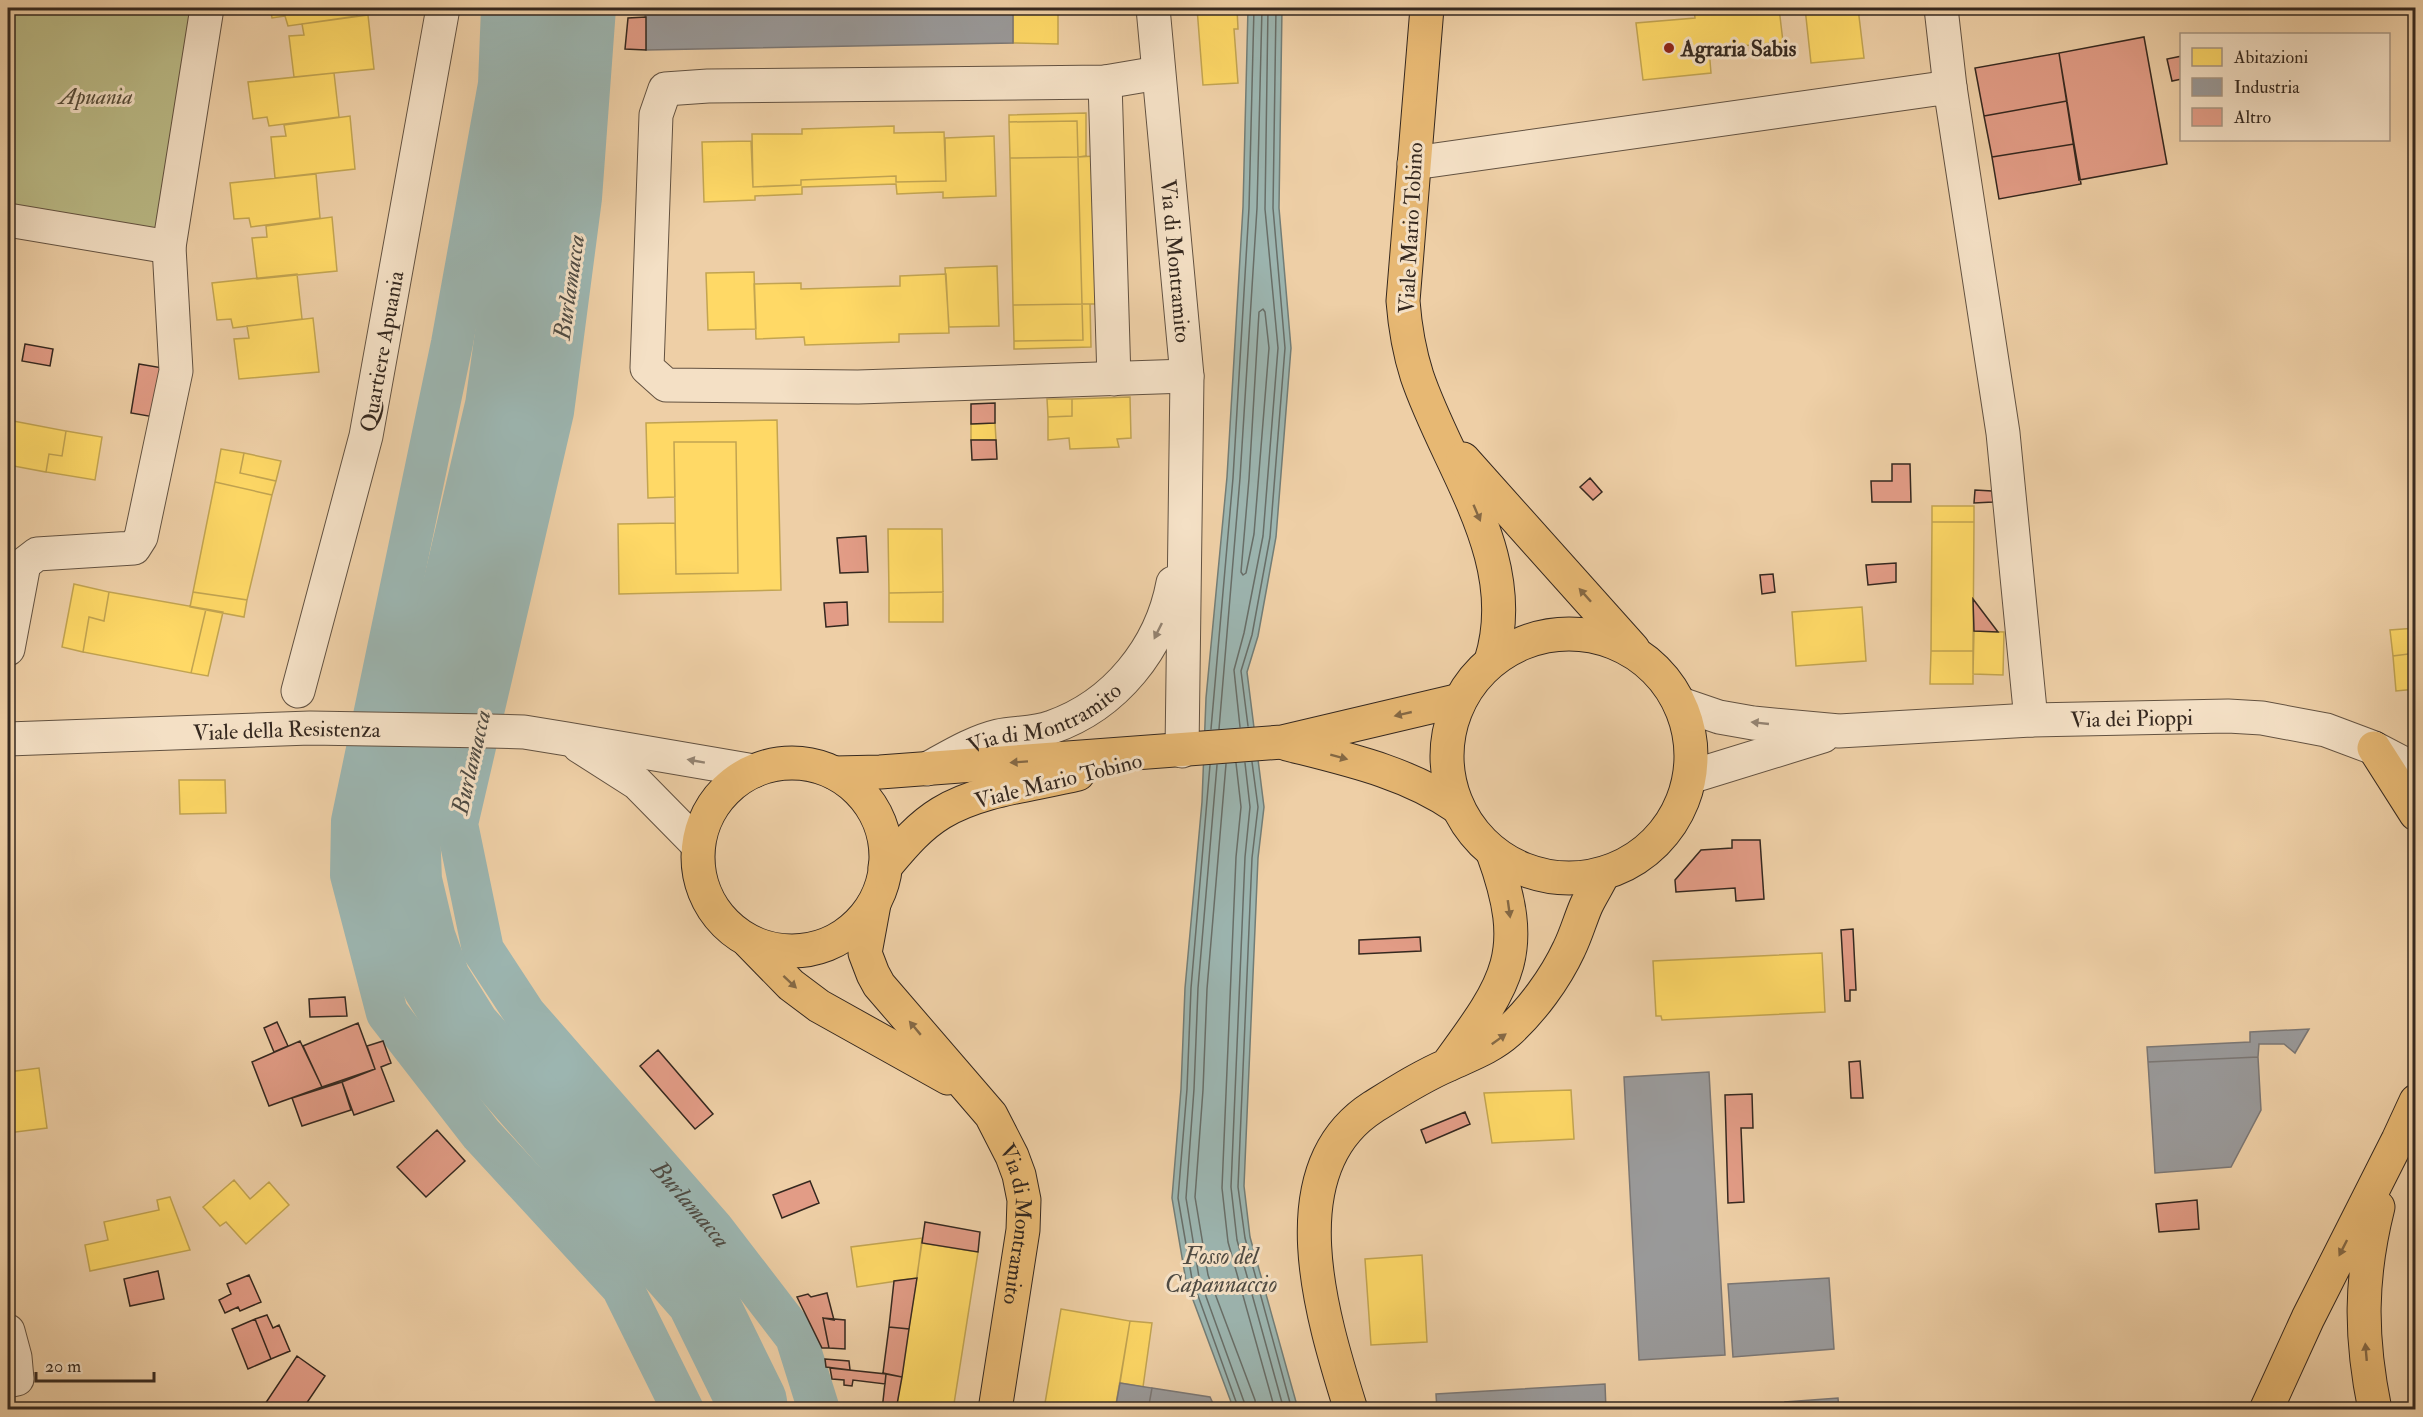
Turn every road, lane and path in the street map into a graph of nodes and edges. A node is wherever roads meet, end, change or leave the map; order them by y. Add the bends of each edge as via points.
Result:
1 (207, 8) edge
2 (443, 8) edge
3 (1153, 8) edge
4 (1427, 8) edge
5 (1941, 8) edge
6 (1158, 73) junction
7 (1105, 82) junction
8 (1950, 87) junction
9 (1413, 164) junction
10 (8, 220) edge
11 (169, 247) junction
12 (1187, 376) junction
13 (1114, 379) junction
14 (1446, 440) junction
15 (1186, 513) junction
16 (8, 649) edge
17 (1638, 654) junction
18 (1491, 661) junction
19 (298, 692) dead end
20 (1460, 700) junction
21 (1681, 704) junction
22 (2031, 720) junction
23 (1839, 731) junction
24 (8, 739) edge
25 (567, 739) junction
26 (1282, 742) junction
27 (2374, 748) junction
28 (1191, 750) junction
29 (927, 768) junction
30 (2415, 770) edge
31 (754, 771) junction
32 (835, 773) junction
33 (1690, 777) junction
34 (1457, 807) junction
35 (2415, 813) edge
36 (698, 845) junction
37 (1492, 853) junction
38 (885, 867) junction
39 (1603, 874) junction
40 (875, 902) junction
41 (748, 941) junction
42 (1447, 1065) junction
43 (967, 1088) junction
44 (2415, 1101) edge
45 (2398, 1140) junction
46 (8, 1331) edge
47 (8, 1381) edge
48 (995, 1410) edge
49 (1351, 1410) edge
50 (2266, 1410) edge
51 (2375, 1410) edge

1 - 11 street
2 - 19 street, Quartiere Apuania via 366,436
3 - 6 street, Via di Montramito
4 - 9 main road, Viale Mario Tobino
5 - 8 street
6 - 7 street
6 - 12 street, Via di Montramito
7 - 13 street
7 - 13 street via 665,89 656,115 647,368 666,385 858,387
8 - 9 street
8 - 22 street via 2003,433
9 - 14 main road, Viale Mario Tobino via 1403,301 1405,324 1418,377
10 - 11 street
11 - 16 street via 176,371 141,537 134,548 37,554 24,564
12 - 13 street
12 - 15 street, Via di Montramito
17 -> 14 main road, Viale Mario Tobino
14 -> 18 main road, Viale Mario Tobino via 1490,546 1499,625
15 - 28 street, Via di Montramito
15 -> 29 street, Via di Montramito via 1162,622 1137,666 1111,693 1050,728 997,736
17 - 18 main road via 1610,640 1579,634 1548,635 1518,645
17 - 21 main road via 1655,668
18 - 20 main road
20 -> 26 main road, Viale Mario Tobino
20 - 34 main road via 1450,726 1447,753
23 -> 21 street, Via dei Pioppi via 1753,723
21 - 33 main road via 1689,728
22 - 23 street, Via dei Pioppi
22 - 27 street, Via dei Pioppi via 2262,718 2326,730
23 - 33 street, Via dei Pioppi
24 - 25 street, Viale della Resistenza via 310,728 524,732
31 -> 25 street, Viale della Resistenza
25 - 36 street, Viale della Resistenza via 637,783
26 - 28 main road, Viale Mario Tobino
26 -> 34 main road, Viale Mario Tobino via 1391,773
27 - 30 street, Via dei Pioppi
27 - 35 main road
28 -> 29 main road, Viale Mario Tobino
28 - 38 main road, Viale Mario Tobino via 980,796 924,826
29 - 32 main road, Viale Mario Tobino
31 - 32 main road via 780,763 808,764
31 - 36 main road via 727,789 708,814
32 - 38 main road via 869,802 885,845
33 - 39 main road via 1679,810 1660,838 1634,860
34 - 37 main road via 1466,824
36 - 41 main road via 699,874 708,901 725,924
37 - 39 main road via 1512,866 1557,879
37 -> 42 main road via 1506,890 1510,954 1497,995
38 - 40 main road
42 -> 39 main road via 1494,1043 1524,1014 1556,973
40 - 41 main road via 842,937 819,947 795,952 771,950
43 -> 40 main road, Via di Montramito via 873,974 865,952
41 -> 43 main road, Via di Montramito via 791,985 819,1006
42 - 49 main road via 1358,1118 1342,1136 1321,1172 1315,1216 1317,1275
43 - 48 main road, Via di Montramito via 1003,1135 1024,1200 1023,1230
44 - 45 main road
45 -> 50 main road
51 -> 45 main road via 2364,1334 2365,1272
46 - 47 street via 17,1379

